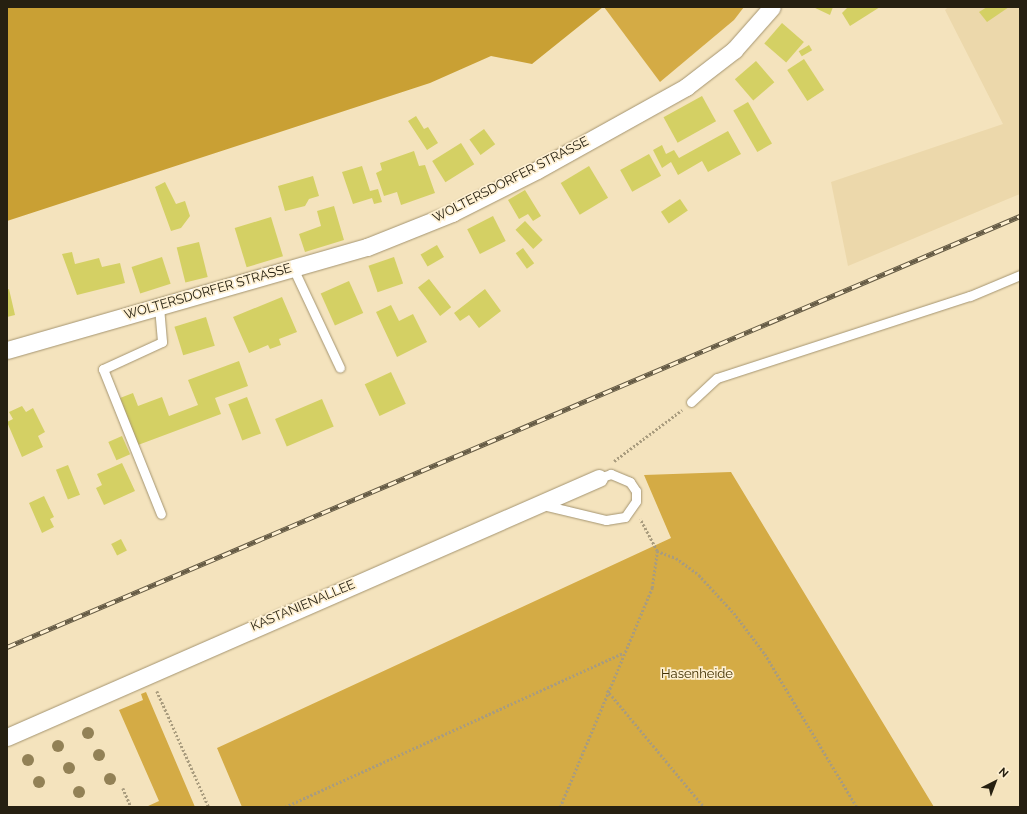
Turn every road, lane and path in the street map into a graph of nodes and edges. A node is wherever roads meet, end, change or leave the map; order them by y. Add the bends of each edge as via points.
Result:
1 (772, 7) edge
2 (293, 268) junction
3 (1020, 275) edge
4 (159, 307) junction
5 (7, 350) edge
6 (340, 368) dead end
7 (691, 402) joint
8 (599, 478) junction
9 (541, 504) junction
10 (162, 514) dead end
11 (646, 528) dead end
12 (657, 551) junction
13 (623, 653) junction
14 (151, 674) junction
15 (607, 690) junction
16 (7, 737) edge
17 (123, 788) dead end
18 (131, 807) edge
19 (209, 807) edge
20 (285, 807) edge
21 (560, 807) edge
22 (704, 807) edge
23 (857, 807) edge

1 - 2 street, WOLTERSDORFER STRASSE via 754,31 697,79 537,170 452,213 367,247
2 - 4 street, WOLTERSDORFER STRASSE
2 - 6 lane
3 - 7 lane via 970,296 717,378
4 - 5 street, WOLTERSDORFER STRASSE
4 - 10 lane via 162,342 103,370
7 - 8 path via 618,457
8 - 9 street, KASTANIENALLEE
8 - 9 lane via 611,474 630,482 636,491 636,501 625,517 606,520
9 - 14 street, KASTANIENALLEE
11 - 12 path
12 - 13 path via 652,588
12 - 23 path via 676,558 699,575 734,613 765,654
13 - 15 path
13 - 20 path
14 - 16 street, KASTANIENALLEE
14 - 19 path
15 - 21 path
15 - 22 path
17 - 18 path

